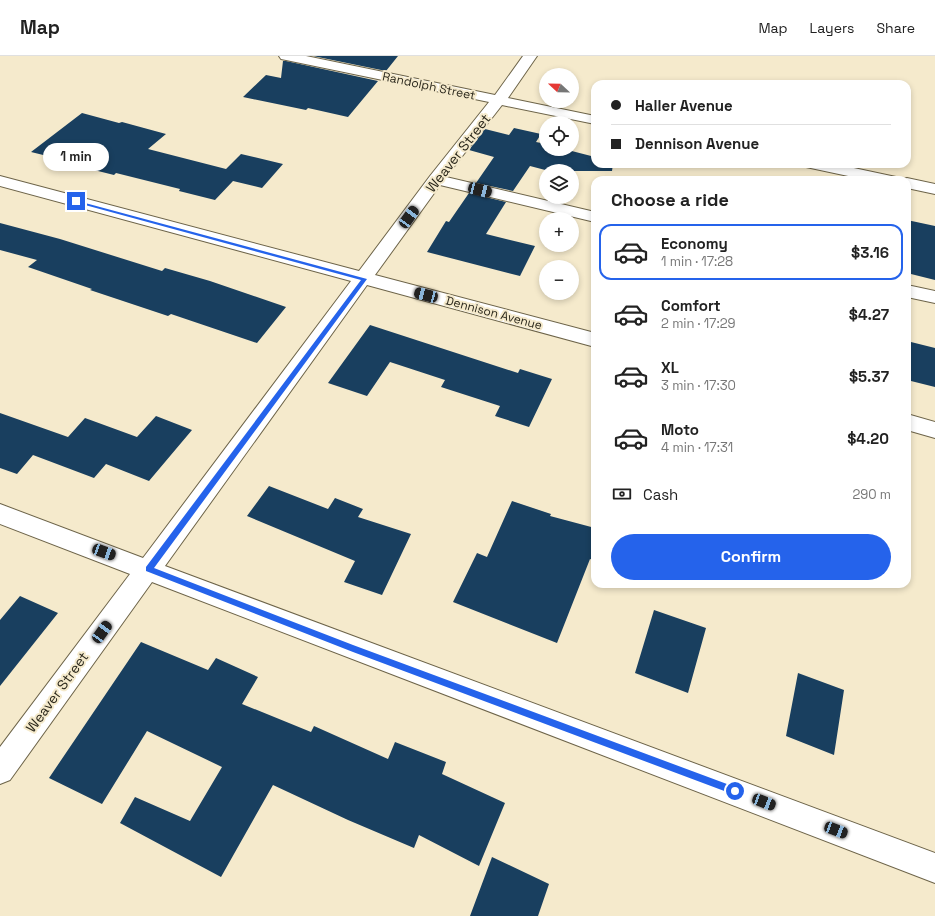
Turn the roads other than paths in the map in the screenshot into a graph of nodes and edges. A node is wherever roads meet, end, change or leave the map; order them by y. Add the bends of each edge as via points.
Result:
1 (286, 56) edge
2 (530, 56) edge
3 (499, 100) junction
4 (591, 119) edge
5 (832, 168) edge
6 (870, 176) edge
7 (436, 179) junction
8 (0, 180) edge
9 (911, 185) edge
10 (935, 189) edge
11 (591, 216) edge
12 (364, 279) junction
13 (911, 292) edge
14 (935, 297) edge
15 (591, 339) edge
16 (911, 423) edge
17 (935, 430) edge
18 (0, 514) edge
19 (149, 569) junction
20 (0, 770) edge
21 (935, 868) edge

1 - 3 street, Randolph Street
2 - 3 street, Weaver Street
3 - 4 street, Randolph Street
3 - 7 street, Weaver Street
5 - 6 street
7 - 11 street
7 - 12 street, Weaver Street
8 - 12 street, Dennison Avenue
9 - 10 street
12 - 15 street, Dennison Avenue
12 - 19 street, Weaver Street
13 - 14 street
16 - 17 street
18 - 19 street
19 - 20 street, Weaver Street
19 - 21 street

